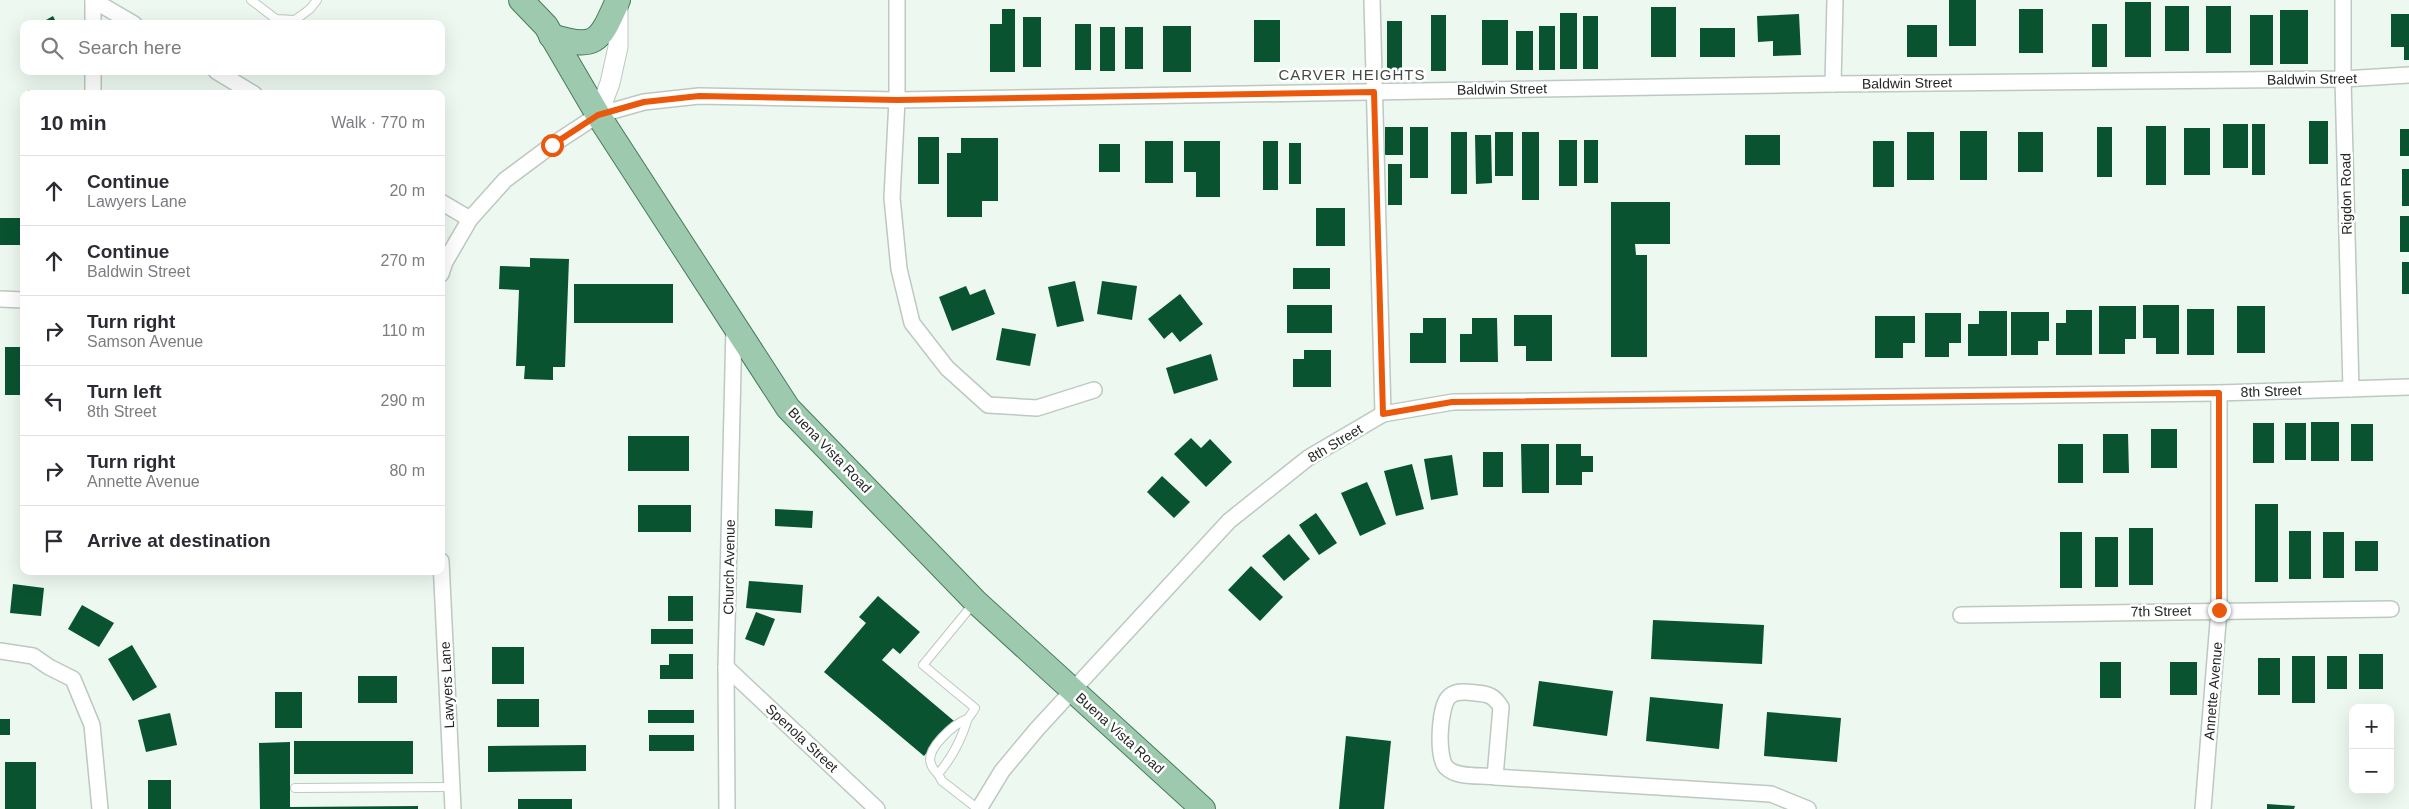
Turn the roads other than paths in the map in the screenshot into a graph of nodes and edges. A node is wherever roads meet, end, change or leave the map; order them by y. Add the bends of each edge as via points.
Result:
1 (93, 0) edge
2 (251, 0) edge
3 (318, 0) edge
4 (521, 0) edge
5 (618, 0) edge
6 (897, 0) edge
7 (1372, 0) edge
8 (1835, 0) edge
9 (2343, 0) edge
10 (93, 20) edge
11 (127, 20) edge
12 (552, 36) junction
13 (93, 75) edge
14 (223, 75) edge
15 (2409, 75) edge
16 (2343, 79) junction
17 (1834, 84) junction
18 (93, 90) edge
19 (247, 90) edge
20 (1374, 92) junction
21 (897, 100) junction
22 (598, 115) junction
23 (445, 204) edge
24 (470, 219) junction
25 (445, 262) edge
26 (0, 299) edge
27 (20, 300) edge
28 (734, 325) junction
29 (2409, 387) edge
30 (2351, 389) junction
31 (1094, 390) dead end
32 (2219, 393) junction
33 (1383, 414) junction
34 (442, 575) edge
35 (976, 602) junction
36 (2391, 609) dead end
37 (2219, 610) junction
38 (1961, 615) dead end
39 (0, 651) edge
40 (726, 667) junction
41 (1074, 692) junction
42 (967, 719) junction
43 (938, 774) junction
44 (1495, 776) junction
45 (452, 787) junction
46 (295, 788) dead end
47 (100, 809) edge
48 (453, 809) edge
49 (727, 809) edge
50 (877, 809) edge
51 (978, 809) edge
52 (1203, 809) edge
53 (1808, 809) edge
54 (2204, 809) edge

1 - 10 street
1 - 11 street
2 - 3 lane via 276,19 295,20
4 - 12 main road, Buena Vista Road
5 - 12 main road via 602,35 586,43 572,43
5 - 22 street via 618,47
6 - 21 street
7 - 20 street
8 - 17 street
9 - 16 street, Rigdon Road
12 - 22 main road, Buena Vista Road
13 - 18 street
14 - 19 street
15 - 16 street, Baldwin Street
16 - 17 street, Baldwin Street
16 - 30 street, Rigdon Road
17 - 20 street, Baldwin Street
20 - 21 street, Baldwin Street
20 - 33 street
21 - 22 street, Baldwin Street via 699,96 644,102
21 - 31 street via 892,198 899,270 912,324 947,368 988,405 1037,408
22 - 24 street via 505,180
22 - 28 main road, Buena Vista Road
23 - 24 street
24 - 25 street
26 - 27 street
28 - 35 main road, Buena Vista Road via 788,408
28 - 40 street, Church Avenue
29 - 30 street, 8th Street
30 - 32 street, 8th Street
32 - 33 street, 8th Street via 1452,402
32 - 37 street, Annette Avenue
33 - 41 street, 8th Street via 1308,458 1229,521
34 - 45 street, Lawyers Lane
35 - 41 main road, Buena Vista Road
35 - 42 lane via 923,665 975,708
36 - 37 street, 7th Street
37 - 38 street, 7th Street
37 - 54 street, Annette Avenue
39 - 47 street via 33,656 73,679 92,725
40 - 49 street, Church Avenue
40 - 50 street, Spenola Street
41 - 51 street, 8th Street via 1002,772
41 - 52 main road, Buena Vista Road
42 - 43 lane via 966,729 946,766
42 - 43 lane via 956,724 933,749 931,766
43 - 51 lane via 942,781
44 - 44 street via 1454,773 1440,756 1444,704 1451,695 1460,692 1487,694 1496,698 1501,707
44 - 53 street via 1771,794
45 - 46 lane
45 - 48 street, Lawyers Lane

